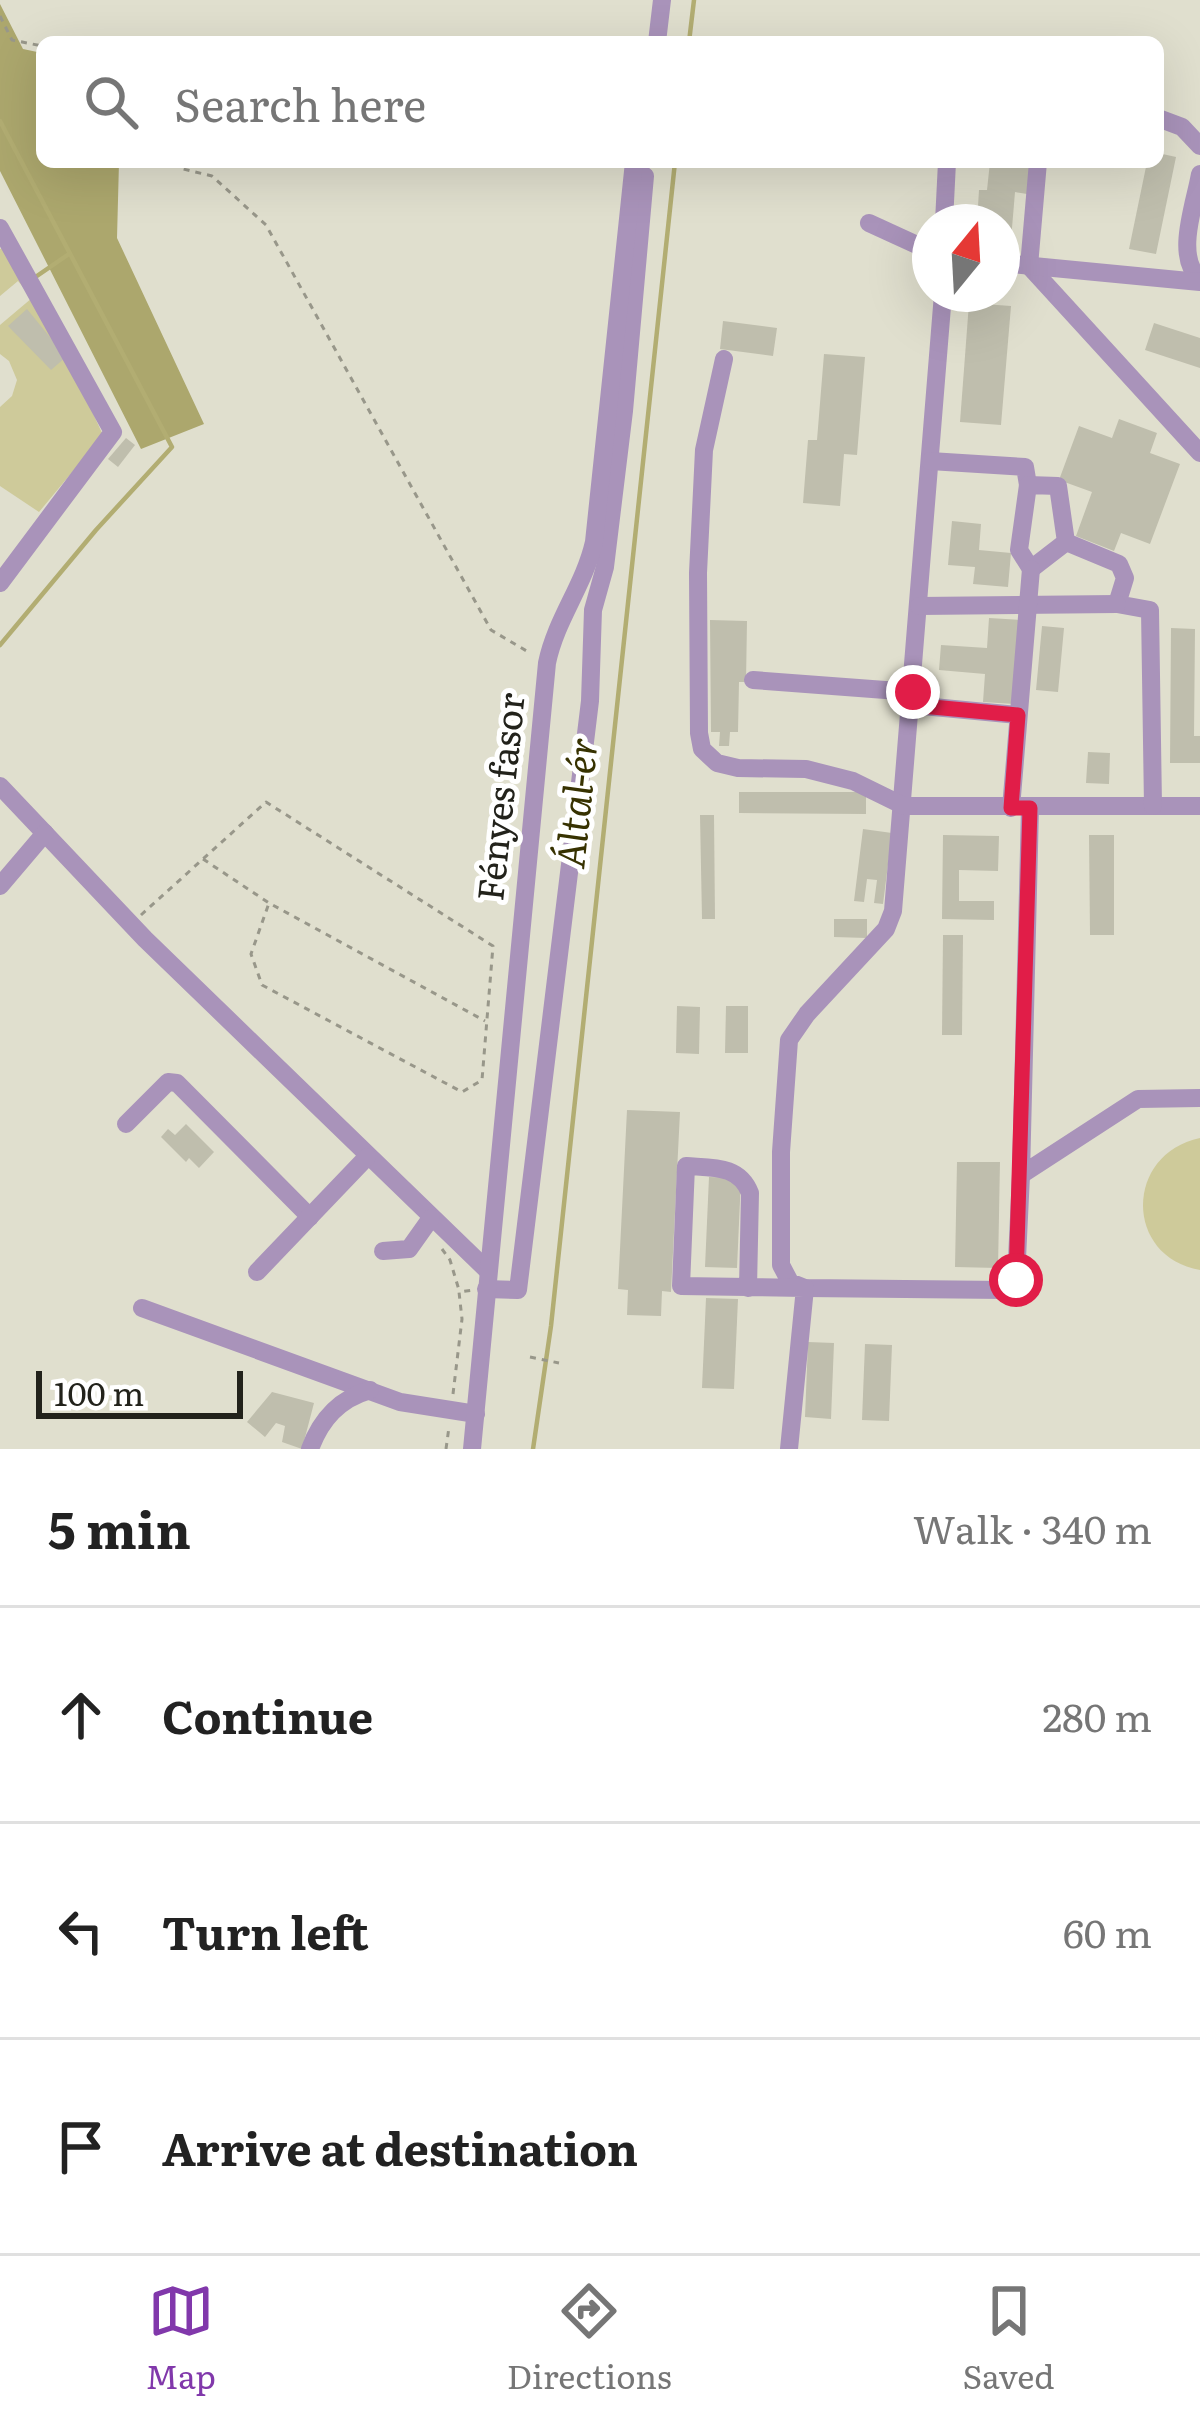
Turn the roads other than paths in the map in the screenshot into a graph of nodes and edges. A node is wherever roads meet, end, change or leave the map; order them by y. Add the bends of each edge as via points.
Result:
1 (651, 0) edge
2 (662, 0) edge
3 (647, 36) edge
4 (658, 36) edge
5 (1164, 120) edge
6 (1200, 146) edge
7 (633, 168) edge
8 (645, 168) edge
9 (947, 168) edge
10 (1037, 168) edge
11 (1200, 174) edge
12 (945, 204) edge
13 (869, 223) dead end
14 (0, 228) edge
15 (912, 243) edge
16 (1020, 265) edge
17 (1029, 266) junction
18 (1200, 280) edge
19 (941, 312) edge
20 (724, 359) dead end
21 (1200, 453) edge
22 (929, 460) junction
23 (1028, 485) junction
24 (1066, 542) junction
25 (1031, 569) junction
26 (0, 583) edge
27 (1118, 604) junction
28 (1028, 605) junction
29 (919, 606) junction
30 (753, 680) dead end
31 (912, 699) junction
32 (1018, 715) junction
33 (0, 786) edge
34 (904, 806) junction
35 (1153, 806) junction
36 (1200, 806) edge
37 (1021, 808) junction
38 (45, 833) junction
39 (0, 886) edge
40 (1200, 1098) edge
41 (126, 1124) dead end
42 (367, 1156) junction
43 (1021, 1174) junction
44 (310, 1217) junction
45 (427, 1223) junction
46 (383, 1252) dead end
47 (257, 1273) dead end
48 (487, 1280) junction
49 (748, 1288) junction
50 (805, 1288) junction
51 (142, 1307) dead end
52 (370, 1390) junction
53 (476, 1414) junction
54 (310, 1449) edge
55 (472, 1449) edge
56 (789, 1449) edge

1 - 3 street
2 - 4 street
5 - 6 street
7 - 48 street, Fényes fasor via 594,542 547,663
8 - 48 street via 624,411 593,610 590,701 518,1289
9 - 12 street
10 - 17 street
11 - 18 street via 1188,243 1188,263
13 - 15 street
14 - 26 street via 113,432
16 - 17 street
17 - 18 street
17 - 21 street
19 - 22 street
20 - 34 street via 704,450 702,749 738,768 806,769 853,781
22 - 23 street via 1025,467
22 - 29 street
23 - 24 street via 1058,486
23 - 25 street via 1018,550
24 - 25 street
24 - 27 street via 1119,564 1125,578
25 - 28 street
27 - 28 street
27 - 35 street via 1150,610
28 - 29 street
28 - 32 street
29 - 31 street
30 - 31 street
31 - 32 street
31 - 34 street
32 - 37 street
33 - 38 street
34 - 37 street
34 - 50 street via 886,929 789,1040 781,1265 790,1282
35 - 36 street
35 - 37 street
37 - 43 street
38 - 39 street
38 - 42 street
40 - 43 street via 1138,1099
41 - 44 street via 168,1082 177,1083
42 - 44 street
42 - 45 street
43 - 50 street via 1016,1280 1005,1290
44 - 47 street
45 - 46 street via 409,1249
45 - 48 street
48 - 53 street, Fényes fasor
49 - 49 street via 746,1181 725,1169 686,1166 681,1286
49 - 50 street
50 - 56 street
51 - 52 street
52 - 53 street
52 - 54 street via 326,1417
53 - 55 street, Fényes fasor

